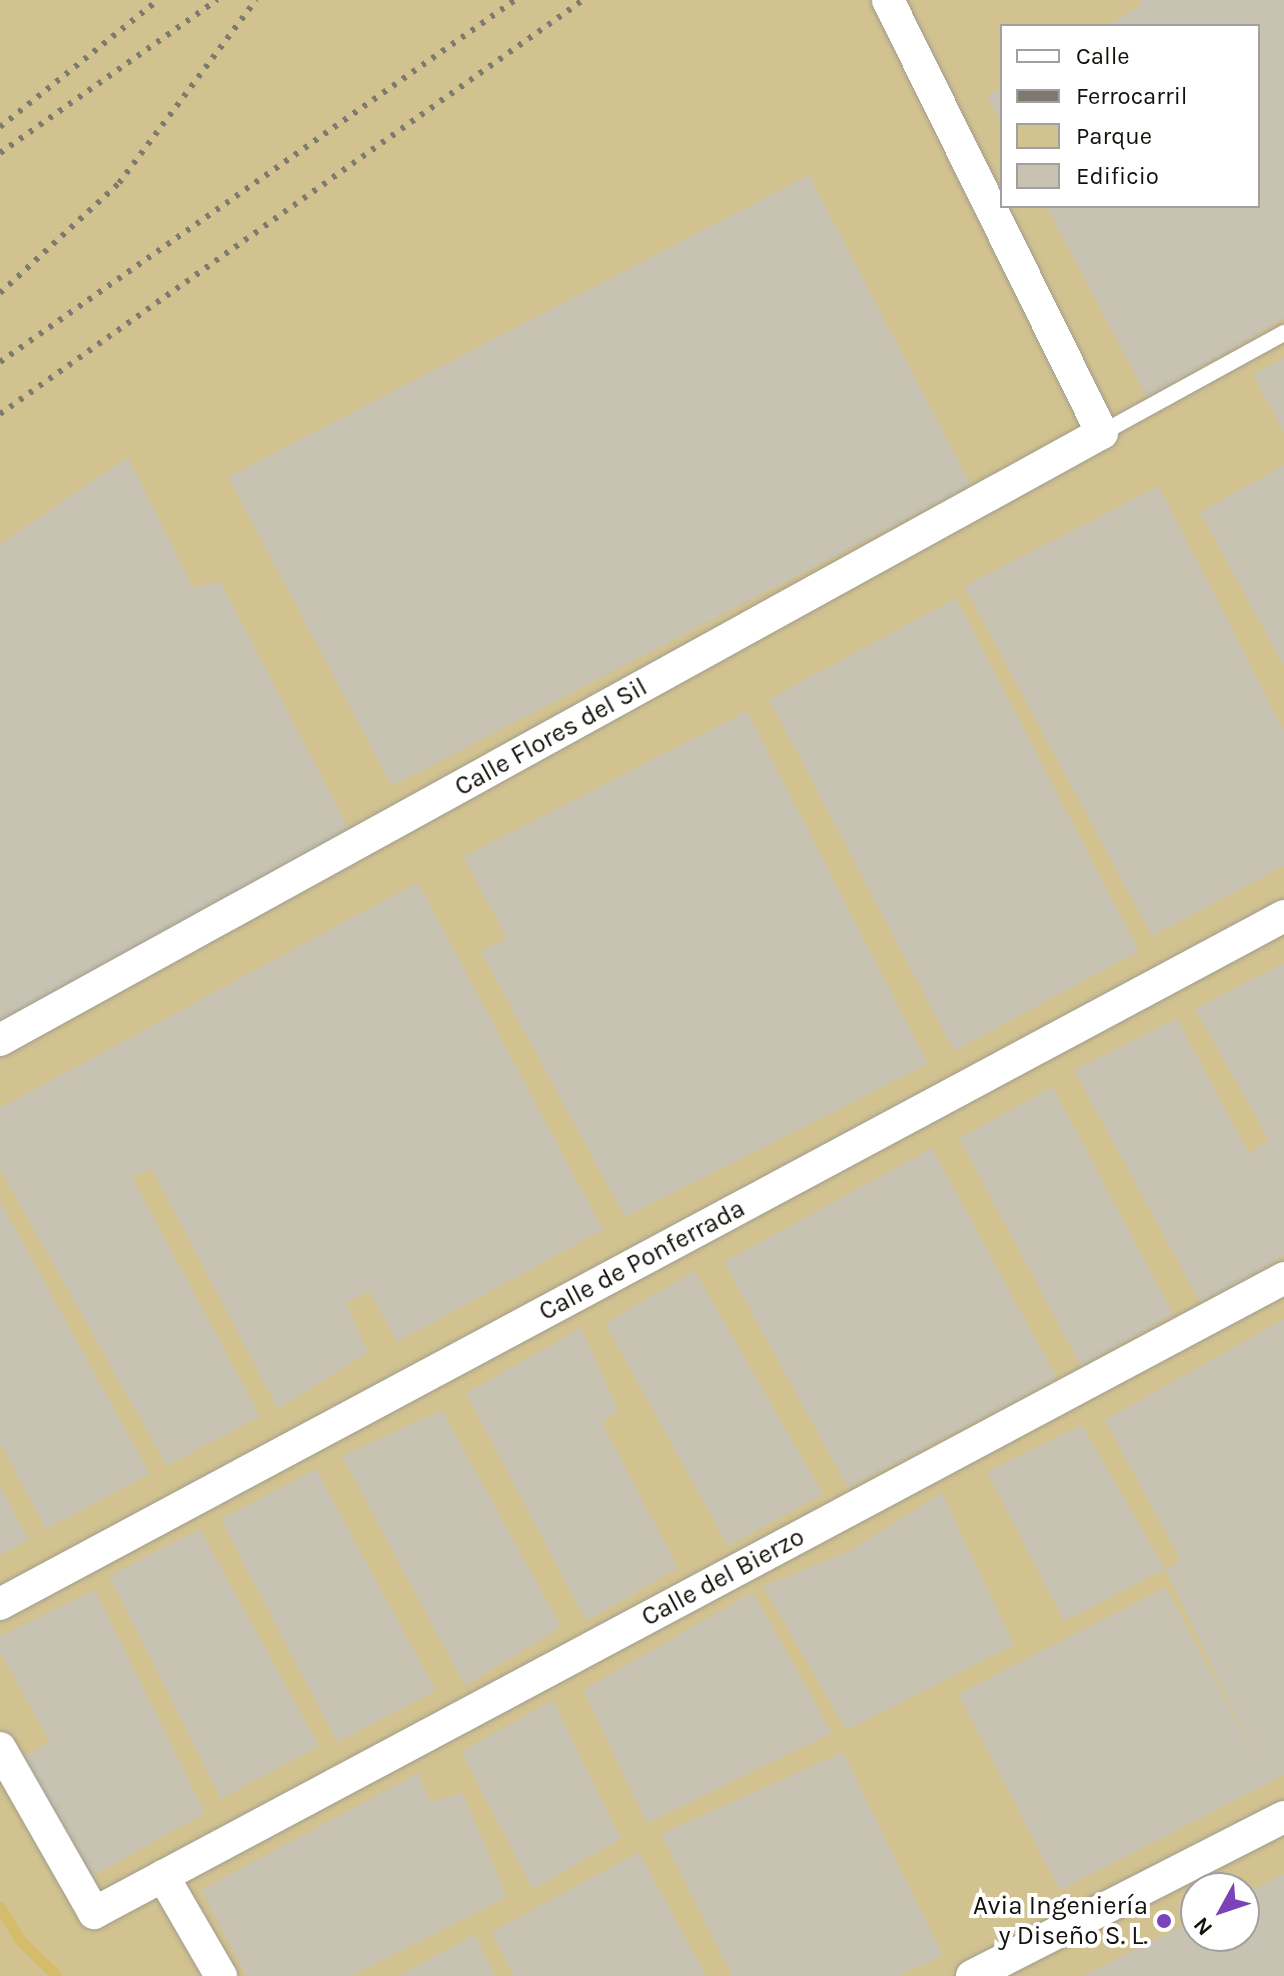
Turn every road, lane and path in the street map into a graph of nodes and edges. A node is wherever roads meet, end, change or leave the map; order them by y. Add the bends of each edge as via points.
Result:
1 (888, 0) edge
2 (1284, 333) edge
3 (1102, 433) junction
4 (1284, 916) edge
5 (0, 1040) edge
6 (1284, 1278) edge
7 (0, 1604) edge
8 (0, 1748) edge
9 (1284, 1817) edge
10 (163, 1876) junction
11 (221, 1976) edge
12 (972, 1976) edge

1 - 3 street
2 - 3 lane
3 - 5 street, Calle Flores del Sil
4 - 7 street, Calle de Ponferrada
6 - 10 street, Calle del Bierzo
8 - 10 street via 94,1913
9 - 12 street
10 - 11 street

